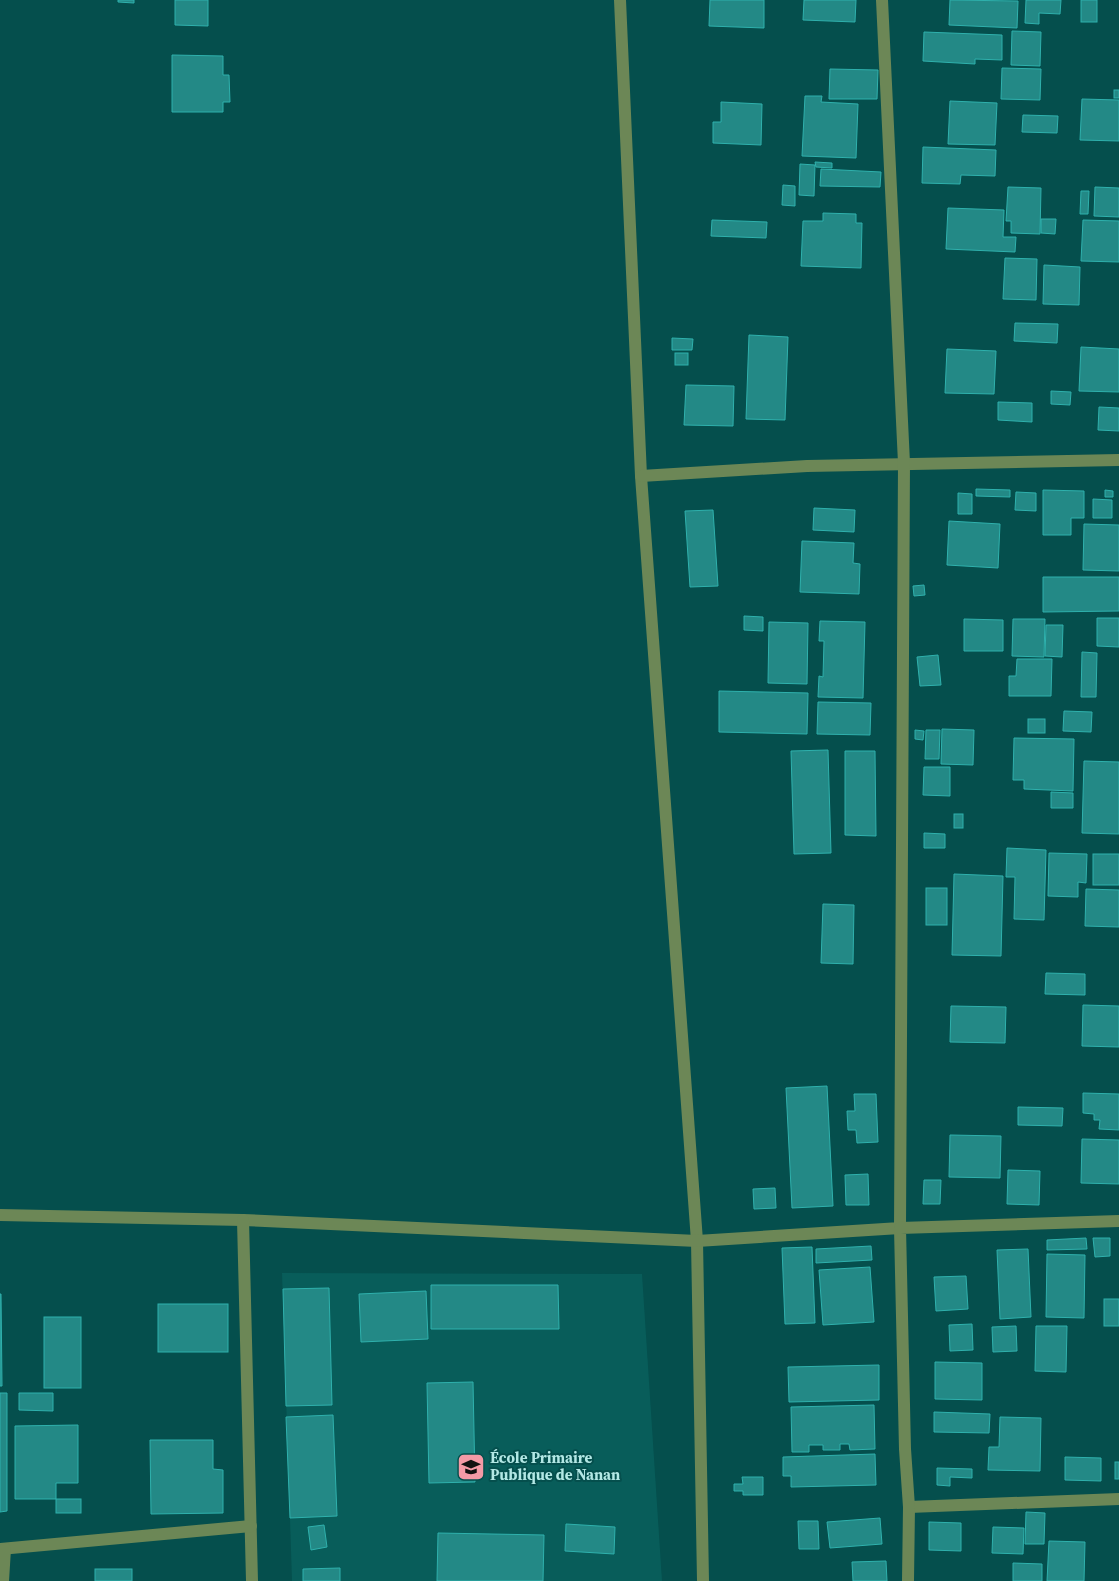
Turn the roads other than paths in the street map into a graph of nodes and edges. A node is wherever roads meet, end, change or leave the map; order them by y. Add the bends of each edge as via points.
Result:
1 (620, 0) edge
2 (882, 0) edge
3 (1119, 460) edge
4 (904, 463) junction
5 (641, 476) junction
6 (0, 1215) edge
7 (243, 1220) junction
8 (1119, 1220) edge
9 (900, 1228) junction
10 (697, 1241) junction
11 (1119, 1499) edge
12 (909, 1507) junction
13 (251, 1526) junction
14 (2, 1549) edge
15 (3, 1581) edge
16 (252, 1581) edge
17 (703, 1581) edge
18 (908, 1581) edge

1 - 5 street
2 - 4 street
3 - 4 street
4 - 5 street
4 - 9 street
5 - 10 street
6 - 7 street
7 - 10 street
7 - 13 street
8 - 9 street
9 - 10 street
9 - 12 street
10 - 17 street
11 - 12 street
12 - 18 street
13 - 14 street
13 - 16 street
14 - 15 street

